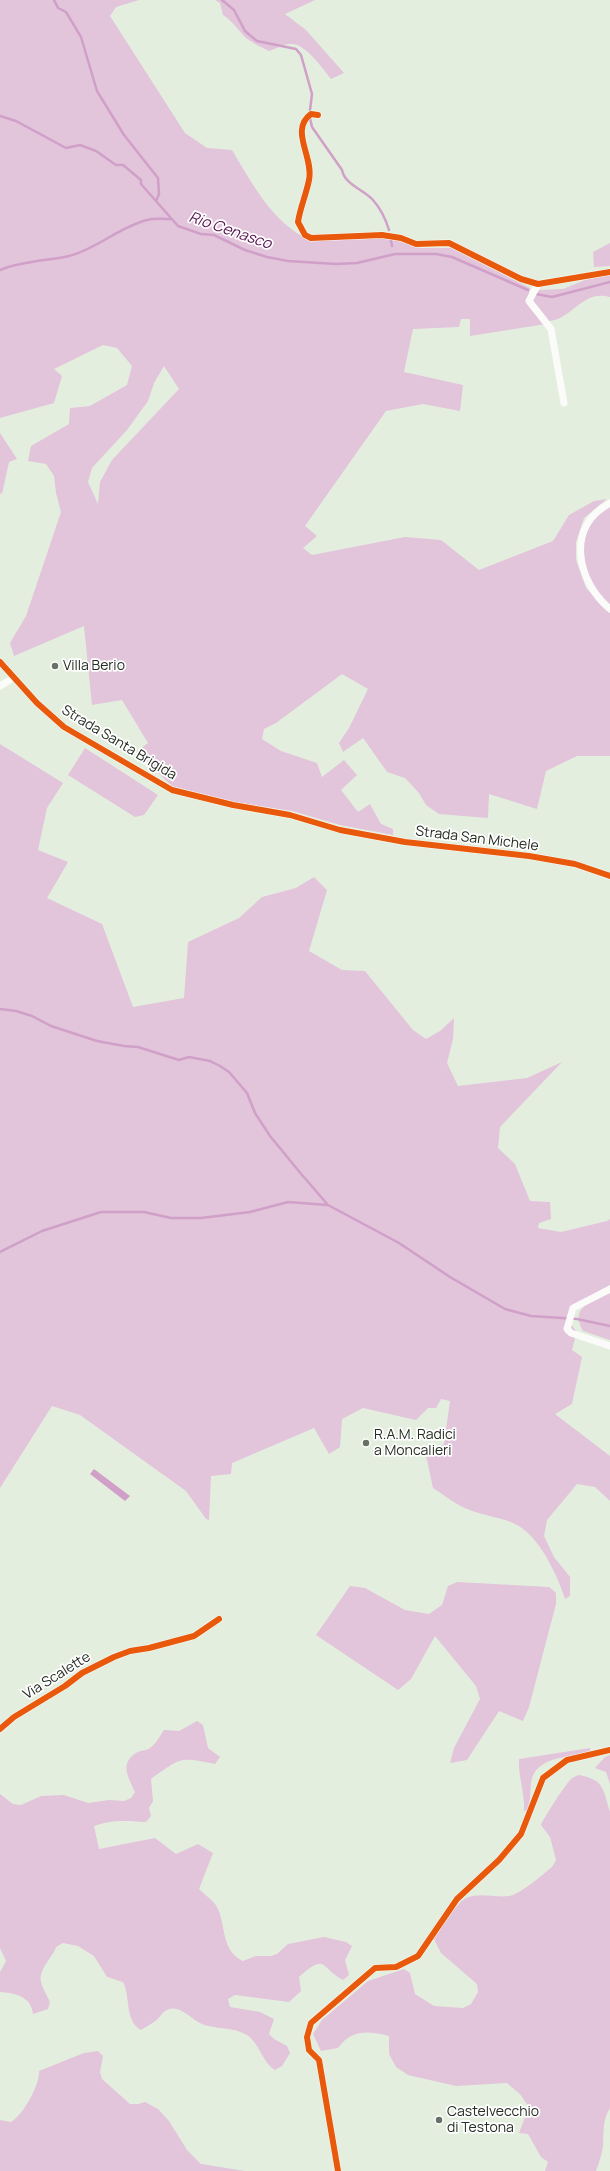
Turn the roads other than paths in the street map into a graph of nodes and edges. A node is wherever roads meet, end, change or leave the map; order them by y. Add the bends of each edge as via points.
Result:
1 (318, 115) dead end
2 (610, 272) edge
3 (538, 284) junction
4 (564, 404) dead end
5 (610, 503) edge
6 (610, 609) edge
7 (0, 662) edge
8 (13, 678) junction
9 (0, 686) edge
10 (340, 830) joint
11 (610, 876) edge
12 (610, 1289) edge
13 (610, 1346) edge
14 (219, 1619) dead end
15 (0, 1728) edge
16 (610, 1750) edge
17 (338, 2171) edge

1 - 3 street via 311,114 304,119 301,126 309,180 298,222 305,235 311,238 325,238 343,235 382,235 416,244 449,243 522,279
2 - 3 street
3 - 4 street via 529,301 552,329
5 - 6 street via 589,521 580,542 580,560 590,586
7 - 8 street, Strada Santa Brigida
8 - 9 street
8 - 10 street, Strada Santa Brigida via 64,727 172,790 233,805 290,815
10 - 11 street, Strada San Michele via 405,842 529,856 575,864
12 - 13 street via 573,1308 567,1323 567,1329 571,1333
14 - 15 street, Via Scalette via 194,1636 114,1657 82,1673
16 - 17 street via 567,1760 543,1778 521,1834 499,1860 457,1899 418,1956 396,1967 375,1968 311,2023 307,2037 310,2050 319,2060

